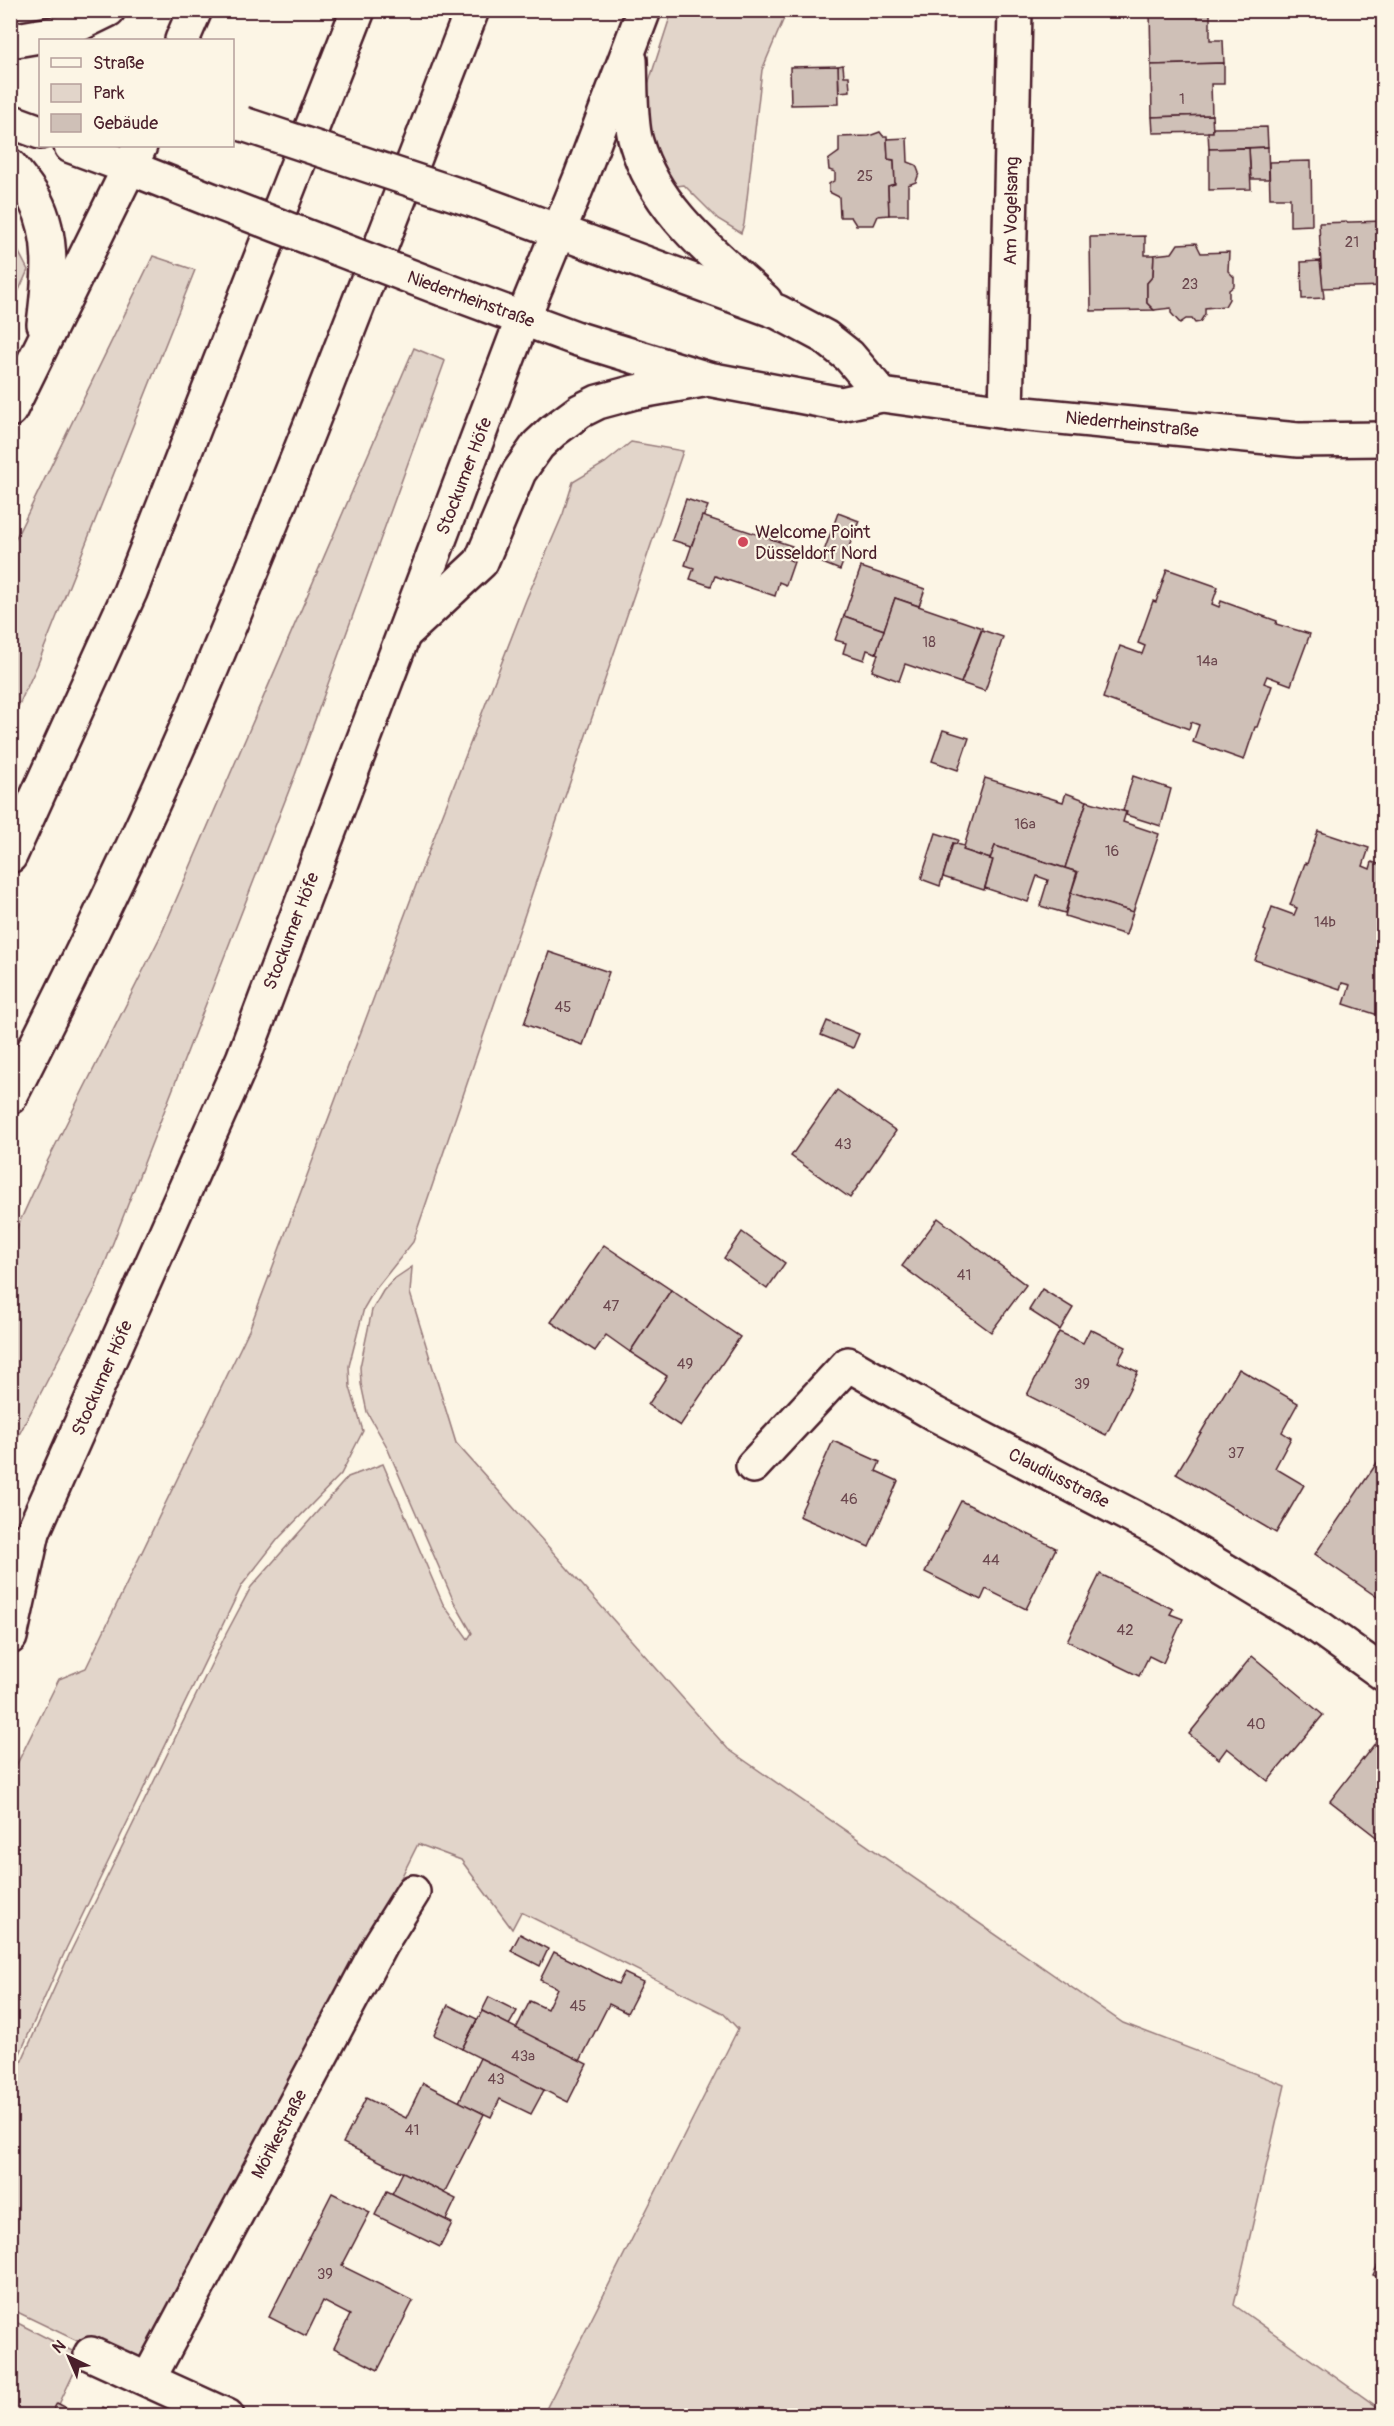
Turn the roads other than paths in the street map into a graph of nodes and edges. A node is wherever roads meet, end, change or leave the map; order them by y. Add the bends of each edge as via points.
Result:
1 (108, 10) edge
2 (195, 10) edge
3 (358, 10) edge
4 (472, 10) edge
5 (644, 10) edge
6 (1016, 10) edge
7 (182, 39) edge
8 (10, 42) edge
9 (629, 49) junction
10 (39, 54) edge
11 (10, 121) edge
12 (238, 122) edge
13 (39, 132) edge
14 (77, 147) edge
15 (135, 157) edge
16 (10, 165) edge
17 (558, 232) junction
18 (778, 312) junction
19 (523, 318) junction
20 (41, 348) junction
21 (708, 379) junction
22 (882, 395) junction
23 (10, 410) edge
24 (1006, 412) junction
25 (1383, 439) edge
26 (401, 637) junction
27 (10, 856) edge
28 (10, 1097) edge
29 (753, 1466) dead end
30 (33, 1532) junction
31 (10, 1562) edge
32 (10, 1637) edge
33 (1383, 1674) edge
34 (413, 1892) dead end
35 (91, 2354) dead end
36 (149, 2378) junction
37 (227, 2415) edge

1 - 8 main road via 63,32
2 - 7 main road
3 - 27 main road via 130,592
4 - 28 main road via 353,319 188,723 98,923
5 - 9 main road, Stockumer Höfe
6 - 24 main road, Am Vogelsang
8 - 10 main road
9 - 17 main road, Stockumer Höfe
9 - 18 main road via 636,141 655,188 679,221
11 - 13 main road
12 - 17 main road, bridge
14 - 15 main road, Niederrheinstraße
15 - 19 main road, Niederrheinstraße, bridge via 214,201
15 - 20 main road
16 - 20 main road via 42,216 51,271
17 - 18 main road
17 - 19 main road, Stockumer Höfe
18 - 22 main road via 825,337 849,356
19 - 21 main road, Niederrheinstraße
19 - 26 main road, Stockumer Höfe
20 - 23 main road
21 - 22 main road, Niederrheinstraße via 841,404
21 - 26 main road via 598,402 553,431 519,472 481,562
22 - 24 main road, Niederrheinstraße
24 - 25 main road, Niederrheinstraße via 1298,440
26 - 30 main road, Stockumer Höfe via 243,1059
29 - 33 main road, Claudiusstraße via 848,1364 935,1414 1162,1532 1320,1628
30 - 31 main road
30 - 32 main road
34 - 36 main road, Mörikestraße via 380,1945
35 - 36 main road
36 - 37 main road

